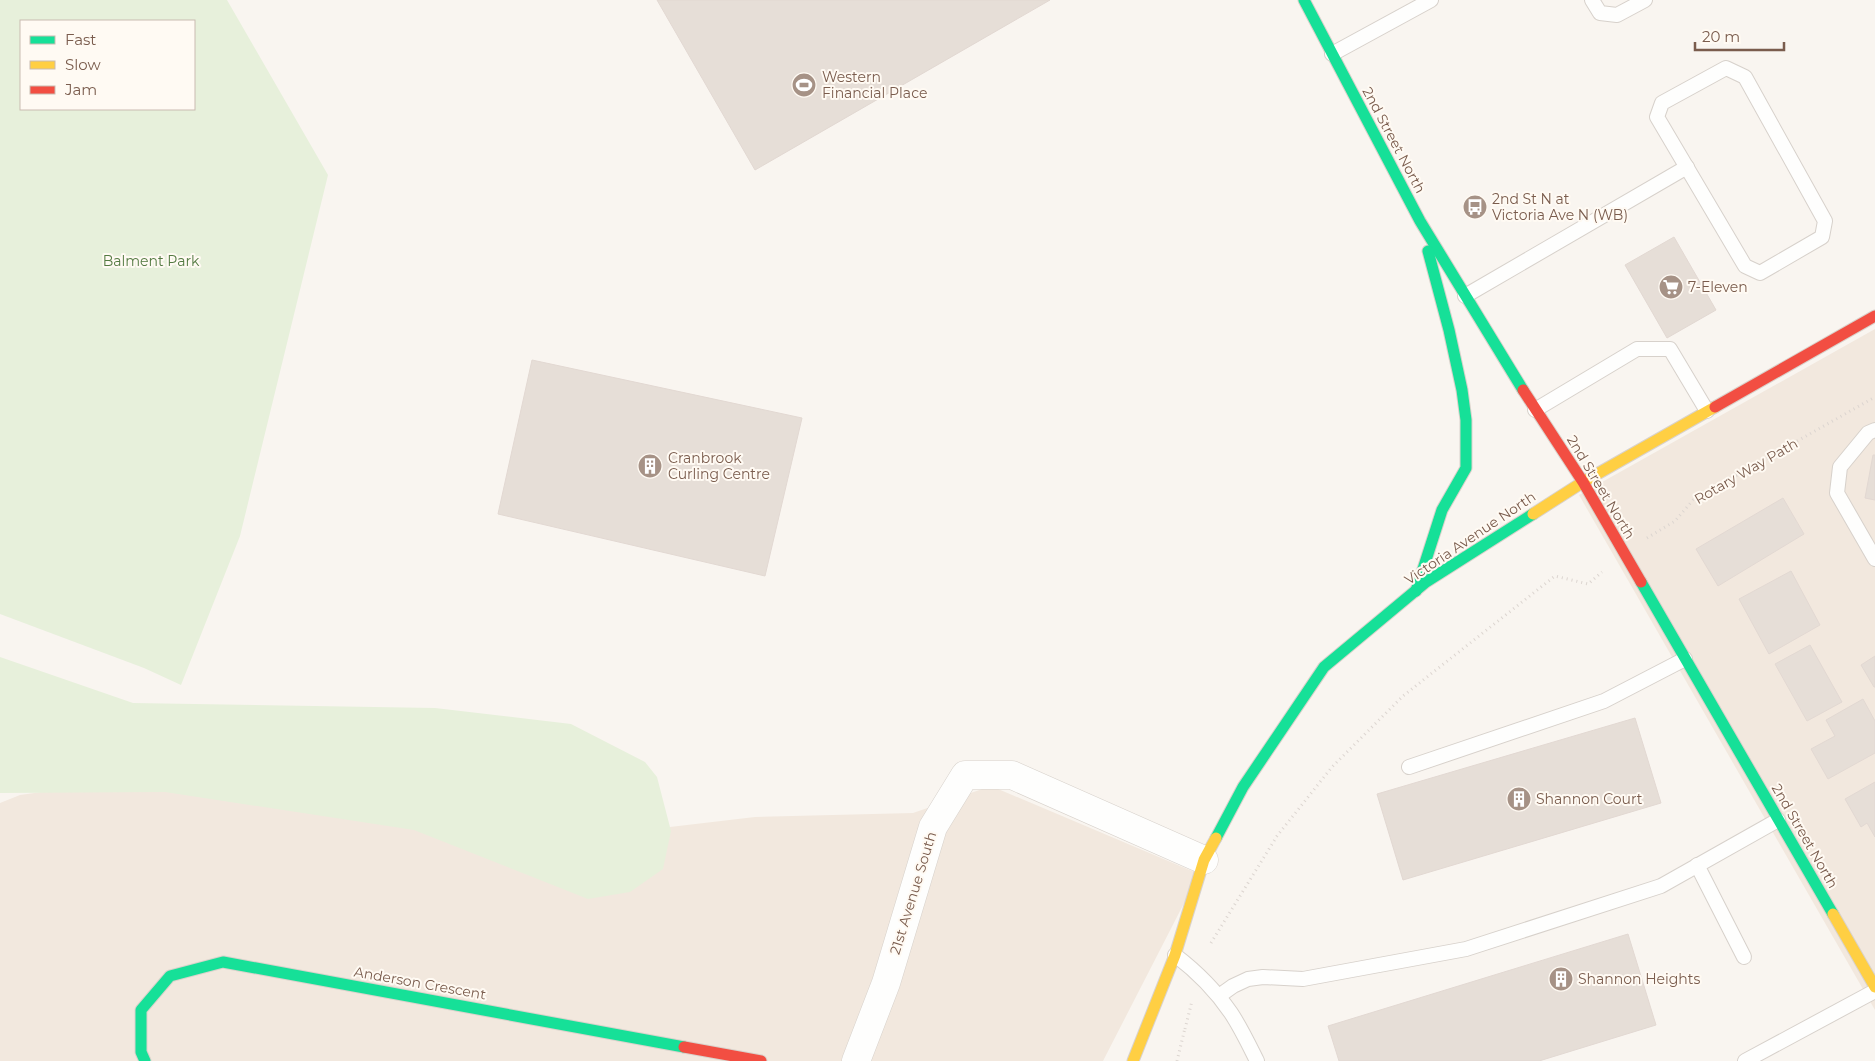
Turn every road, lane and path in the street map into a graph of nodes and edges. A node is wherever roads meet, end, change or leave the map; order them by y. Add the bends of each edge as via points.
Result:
1 (1304, 0) edge
2 (1431, 0) edge
3 (1592, 0) edge
4 (1645, 0) edge
5 (1332, 54) junction
6 (1687, 167) junction
7 (1420, 221) junction
8 (1465, 296) junction
9 (1875, 316) edge
10 (1875, 397) edge
11 (1535, 410) junction
12 (1707, 411) junction
13 (1875, 430) edge
14 (1583, 482) junction
15 (1623, 553) junction
16 (1875, 559) edge
17 (1416, 591) junction
18 (1685, 658) junction
19 (1409, 767) dead end
20 (1778, 820) junction
21 (1204, 860) junction
22 (1697, 865) junction
23 (1175, 955) junction
24 (1744, 958) dead end
25 (1198, 976) junction
26 (1875, 989) edge
27 (1219, 996) junction
28 (146, 1061) edge
29 (761, 1061) edge
30 (856, 1061) edge
31 (1133, 1061) edge
32 (1177, 1061) edge
33 (1257, 1061) edge
34 (1745, 1061) edge

1 - 5 street, 2nd Street North
2 - 5 lane
3 - 4 lane via 1600,13 1617,15
5 - 7 street, 2nd Street North
6 - 6 lane via 1745,266 1760,273 1822,236 1825,221 1745,77 1726,68 1662,103 1657,117
6 - 8 lane
7 - 8 street, 2nd Street North
7 - 17 street via 1462,390 1466,468 1442,510
8 - 11 street, 2nd Street North
9 - 12 street, Victoria Avenue North
10 - 15 path, Rotary Way Path via 1693,500 1675,522
11 - 12 lane via 1637,349 1661,349 1670,350
11 - 14 street, 2nd Street North
12 - 14 street, Victoria Avenue North
13 - 16 lane via 1868,433 1840,467 1837,492
14 - 15 street, 2nd Street North
14 - 17 street, Victoria Avenue North
15 - 18 street, 2nd Street North
15 - 25 path, Rotary Way Path via 1588,584 1555,576 1403,696 1332,767 1277,836 1204,954
17 - 21 street, Victoria Avenue North via 1324,667 1243,787
18 - 19 lane via 1604,701
18 - 20 street, 2nd Street North
20 - 22 lane
20 - 26 street, 2nd Street North
21 - 23 street, Victoria Avenue North
21 - 30 street, 21st Avenue South via 1012,775 965,775 933,827 886,983
22 - 24 lane
22 - 27 lane via 1660,886 1466,949 1302,979 1248,979
23 - 25 lane
23 - 31 street, Victoria Avenue North
25 - 27 lane
25 - 32 path
26 - 34 lane
27 - 33 lane
28 - 29 street, Anderson Crescent via 141,1052 141,1010 170,976 223,962

